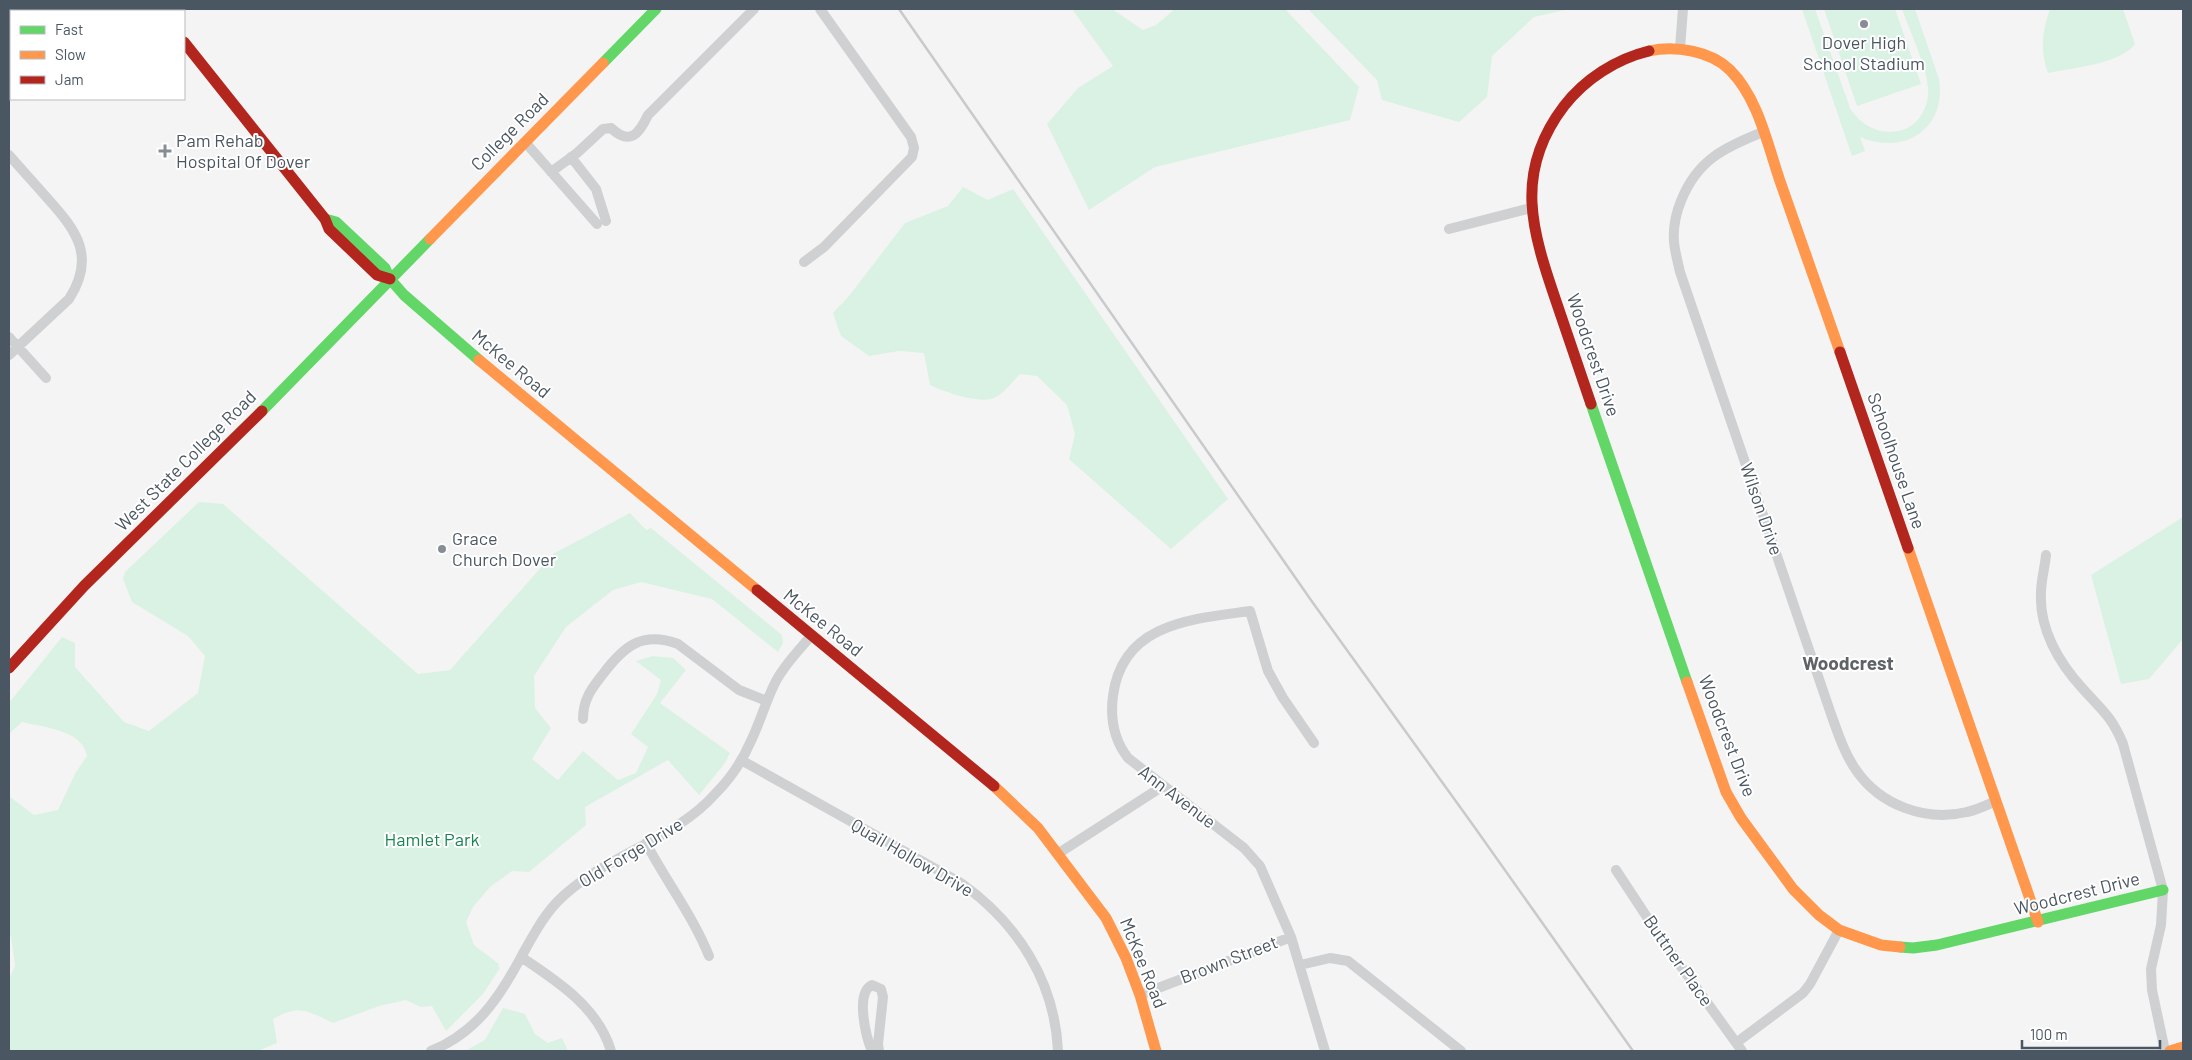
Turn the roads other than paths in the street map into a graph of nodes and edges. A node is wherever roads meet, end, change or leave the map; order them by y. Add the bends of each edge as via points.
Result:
1 (656, 9) edge
2 (754, 9) edge
3 (820, 9) edge
4 (1683, 9) edge
5 (185, 43) edge
6 (1680, 48) junction
7 (1763, 132) junction
8 (525, 142) junction
9 (9, 155) edge
10 (571, 157) junction
11 (551, 172) junction
12 (1531, 208) junction
13 (1449, 229) dead end
14 (804, 262) dead end
15 (390, 279) junction
16 (9, 337) edge
17 (18, 347) junction
18 (9, 355) edge
19 (46, 378) dead end
20 (2046, 555) dead end
21 (811, 636) junction
22 (9, 668) edge
23 (767, 701) junction
24 (583, 719) dead end
25 (1314, 743) dead end
26 (741, 760) junction
27 (1163, 786) junction
28 (1996, 801) junction
29 (646, 843) junction
30 (1059, 853) junction
31 (1616, 870) dead end
32 (2163, 890) junction
33 (2038, 922) junction
34 (1839, 930) junction
35 (1290, 936) junction
36 (708, 956) dead end
37 (521, 957) junction
38 (1300, 965) junction
39 (1140, 995) junction
40 (1739, 1047) edge
41 (2183, 1047) edge
42 (431, 1051) edge
43 (611, 1051) edge
44 (872, 1051) edge
45 (879, 1051) edge
46 (1058, 1051) edge
47 (1156, 1051) edge
48 (1325, 1051) edge
49 (1461, 1051) edge
50 (2165, 1051) edge
51 (2170, 1051) edge

1 - 8 street, College Road
2 - 10 street via 648,115 641,130 628,137 620,136 607,127
3 - 14 street via 911,137 914,148 912,157 824,248
4 - 6 street
5 - 15 street, McKee Road via 325,219 336,222 384,268
6 - 7 street, Schoolhouse Lane via 1699,52 1731,71 1746,90
6 - 12 street, Woodcrest Drive via 1633,54 1602,71 1570,99 1541,143 1531,184
7 - 28 street, Schoolhouse Lane
7 - 28 street, Wilson Drive via 1732,144 1696,173 1680,204 1674,242 1680,272 1831,714 1844,750 1856,770 1871,788 1890,801 1929,814 1967,812
8 - 11 street
8 - 15 street, College Road
9 - 17 street via 68,221 78,238 82,263 76,287 69,299
10 - 11 street
10 - 11 street via 596,189 601,222
12 - 13 street
12 - 34 street, Woodcrest Drive via 1543,264 1726,792 1793,889
15 - 21 street, McKee Road via 474,356
15 - 22 street, West State College Road via 209,465 84,586
16 - 17 street
17 - 18 street
17 - 19 street
20 - 32 street via 2040,594 2046,631 2061,664 2115,724
21 - 23 street, Old Forge Drive via 782,670
21 - 30 street, McKee Road via 987,780 1038,828
23 - 24 street via 739,690 678,644 646,640 626,648 617,656 589,692
23 - 26 street, Old Forge Drive
25 - 27 street, Ann Avenue via 1268,672 1250,611 1188,620 1165,627 1134,650 1120,671 1112,702 1117,740 1128,758
26 - 29 street, Old Forge Drive via 703,806
26 - 46 street, Quail Hollow Drive via 961,883 993,908 1019,938 1040,974 1052,1010
27 - 30 street
27 - 35 street, Ann Avenue via 1252,857 1266,878
28 - 33 street, Schoolhouse Lane
29 - 36 street via 700,936
29 - 37 street, Old Forge Drive via 569,891 534,933
30 - 39 street, McKee Road via 1106,918
31 - 40 street, Buttner Place
32 - 33 street, Woodcrest Drive
32 - 50 street via 2161,925 2151,969 2152,990
33 - 34 street, Woodcrest Drive via 1913,948 1881,945
34 - 40 street via 1803,993
35 - 38 street, Ann Avenue
35 - 39 street, Brown Street
37 - 42 street, Old Forge Drive via 485,1014 471,1028
37 - 43 street via 587,1008
38 - 48 street, Ann Avenue
38 - 49 street via 1330,958 1348,961
39 - 47 street, McKee Road
41 - 51 street
44 - 45 street via 865,1030 863,999 865,991 872,986 880,989 883,997

